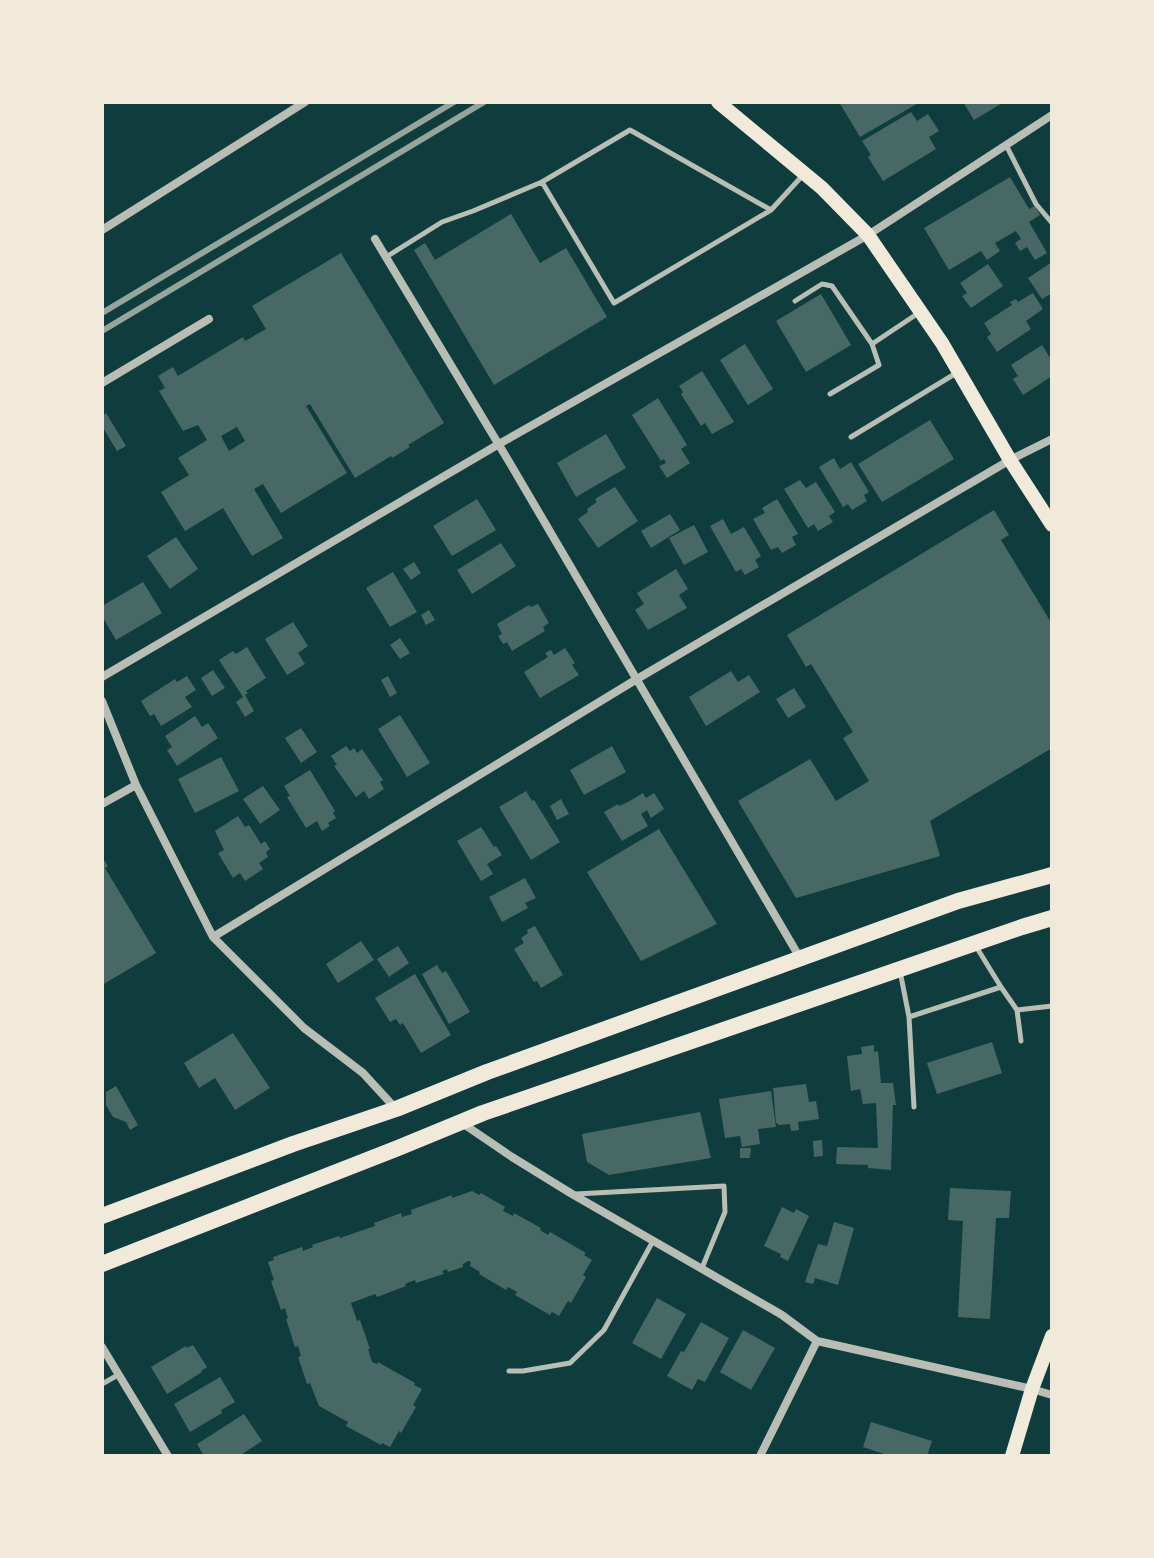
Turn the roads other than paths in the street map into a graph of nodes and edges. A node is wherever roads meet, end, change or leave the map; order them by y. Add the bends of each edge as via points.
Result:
1 (305, 102) edge
2 (718, 102) edge
3 (1052, 115) edge
4 (1006, 145) junction
5 (804, 173) junction
6 (542, 182) junction
7 (771, 210) junction
8 (1052, 223) edge
9 (102, 230) edge
10 (868, 235) junction
11 (375, 239) dead end
12 (386, 257) junction
13 (795, 301) dead end
14 (921, 311) junction
15 (209, 319) dead end
16 (872, 344) junction
17 (958, 371) junction
18 (102, 383) edge
19 (830, 394) dead end
20 (851, 437) dead end
21 (1052, 439) edge
22 (499, 444) junction
23 (1010, 460) junction
24 (1052, 525) edge
25 (102, 677) edge
26 (637, 679) junction
27 (102, 701) edge
28 (136, 785) junction
29 (102, 804) edge
30 (1052, 875) edge
31 (1052, 918) edge
32 (213, 937) junction
33 (974, 944) junction
34 (800, 958) junction
35 (899, 970) junction
36 (1001, 987) junction
37 (1052, 1006) edge
38 (1017, 1010) junction
39 (909, 1017) junction
40 (1021, 1041) dead end
41 (914, 1107) dead end
42 (396, 1109) junction
43 (462, 1123) junction
44 (572, 1194) junction
45 (102, 1216) edge
46 (653, 1241) junction
47 (102, 1264) edge
48 (701, 1268) junction
49 (1052, 1336) edge
50 (817, 1341) junction
51 (102, 1347) edge
52 (509, 1371) dead end
53 (118, 1375) junction
54 (102, 1384) edge
55 (1032, 1389) junction
56 (1052, 1395) edge
57 (168, 1456) edge
58 (760, 1456) edge
59 (1012, 1456) edge

1 - 9 street
2 - 5 main road
3 - 4 street
4 - 8 lane via 1036,204
4 - 10 street
5 - 7 lane
5 - 10 main road
6 - 7 lane via 630,130
6 - 7 lane via 614,303
6 - 12 lane via 442,222
10 - 14 main road
10 - 22 street
11 - 12 street
12 - 22 street
13 - 16 lane via 822,284 832,286
14 - 16 lane
14 - 17 main road
15 - 18 street
16 - 19 lane via 879,365
17 - 20 lane
17 - 23 main road
21 - 23 street
22 - 25 street
22 - 26 street
23 - 24 main road
23 - 26 street
26 - 32 street
26 - 34 street
27 - 28 street
28 - 29 street
28 - 32 street
30 - 34 main road via 958,901
31 - 33 main road
32 - 42 street
33 - 35 main road
33 - 36 lane
34 - 42 main road
35 - 39 lane
35 - 43 main road
36 - 38 lane
36 - 39 lane
37 - 38 lane
38 - 40 lane
39 - 41 lane
42 - 45 main road
43 - 44 street
43 - 47 main road
44 - 46 street
44 - 48 lane via 724,1186 725,1212
46 - 48 street
46 - 52 lane via 604,1330 570,1363
48 - 50 street
49 - 55 main road
50 - 55 street
50 - 58 street
51 - 53 street
53 - 54 lane
53 - 57 street
55 - 56 street
55 - 59 main road

